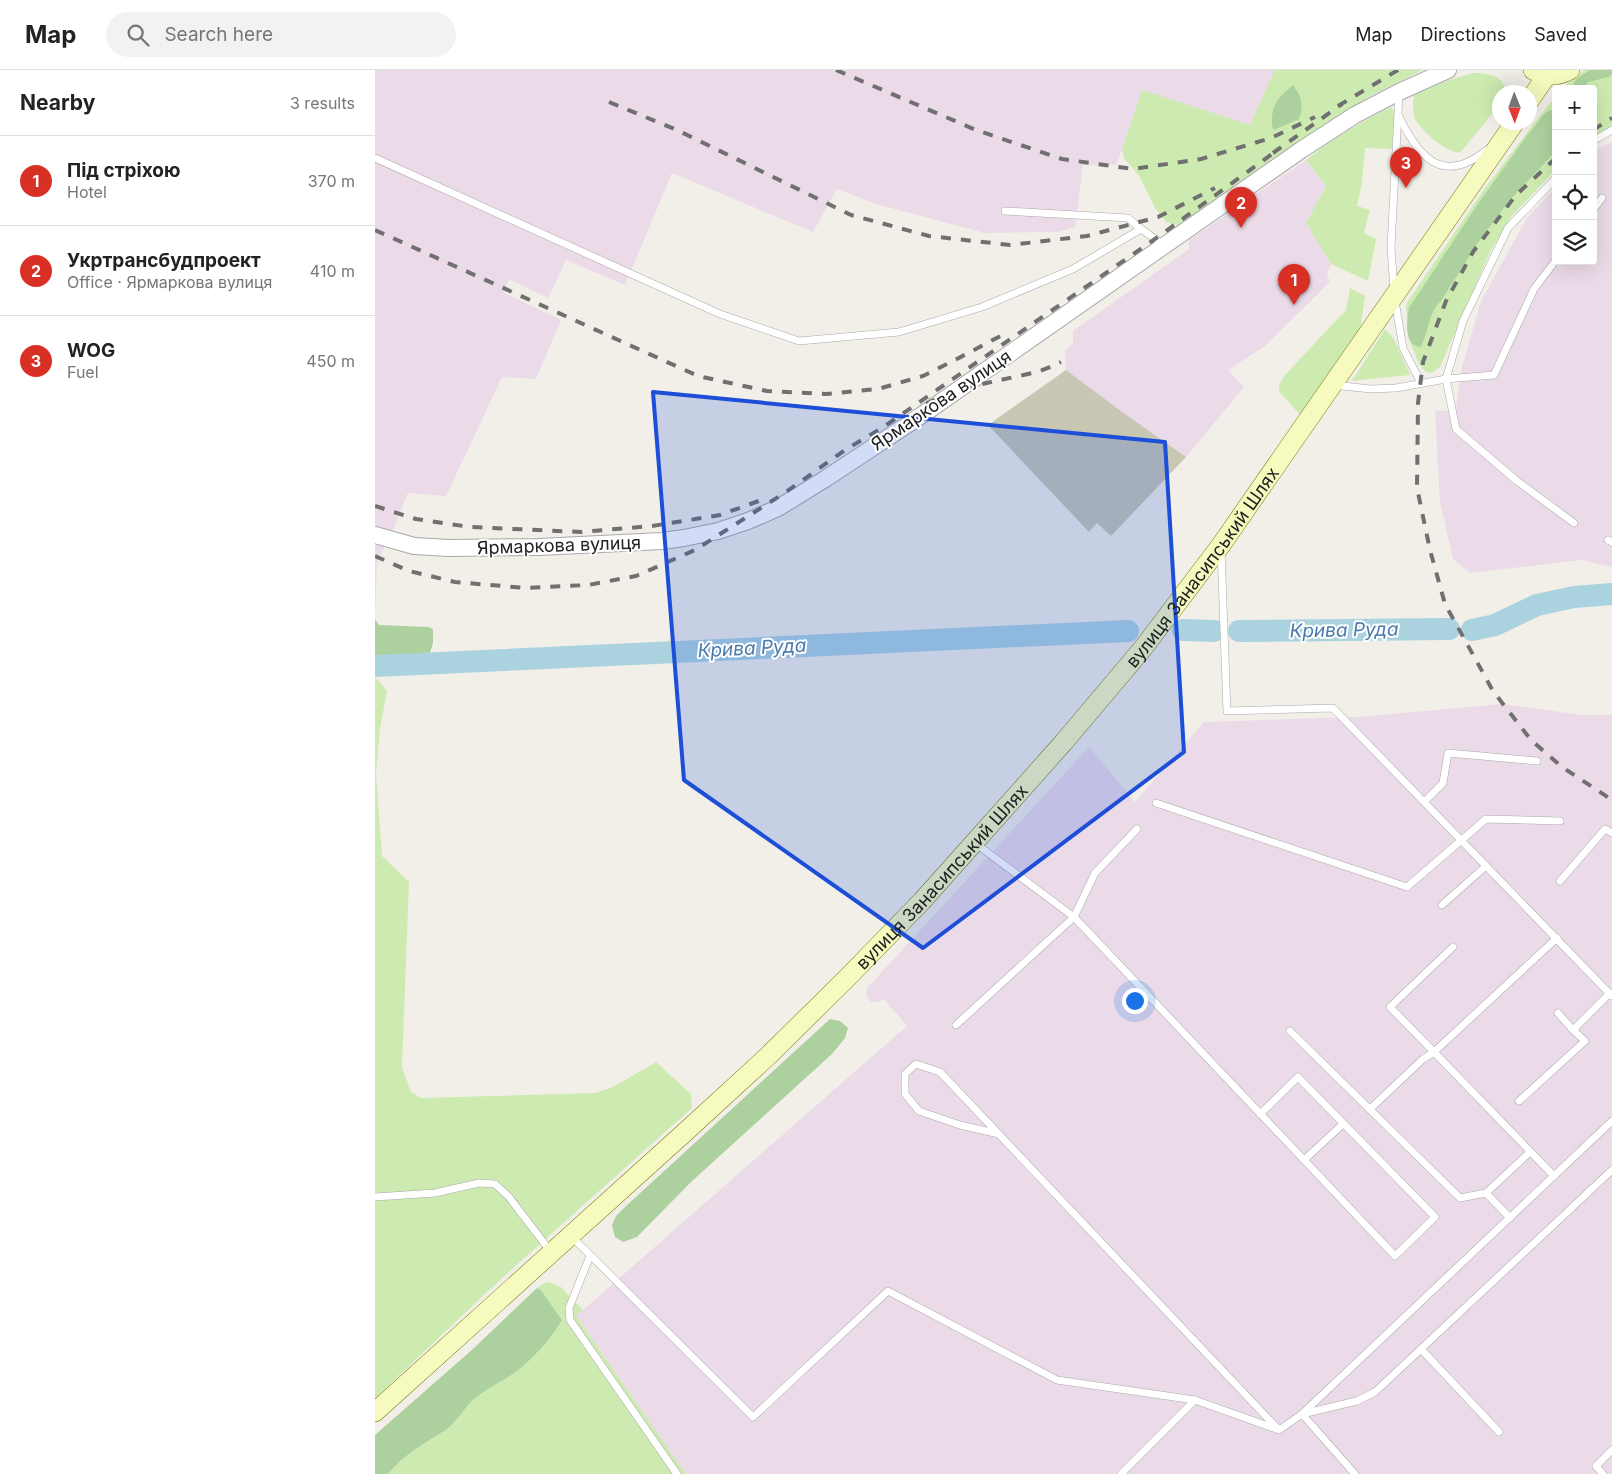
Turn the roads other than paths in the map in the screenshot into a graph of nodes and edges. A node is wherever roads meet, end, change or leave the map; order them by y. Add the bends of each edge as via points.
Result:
1 (1448, 70) edge
2 (1570, 70) edge
3 (1540, 73) edge
4 (1535, 85) edge
5 (1399, 92) junction
6 (1398, 116) junction
7 (1509, 130) edge
8 (1509, 130) edge
9 (1612, 130) edge
10 (1597, 139) edge
11 (375, 158) edge
12 (1552, 182) edge
13 (1602, 198) dead end
14 (1597, 205) edge
15 (1005, 211) dead end
16 (1141, 229) junction
17 (1164, 246) junction
18 (1552, 265) edge
19 (1394, 297) junction
20 (1446, 379) junction
21 (1421, 383) junction
22 (1333, 385) junction
23 (1574, 523) dead end
24 (375, 535) edge
25 (1221, 545) junction
26 (1537, 761) dead end
27 (1425, 801) junction
28 (1156, 803) dead end
29 (1560, 821) dead end
30 (1137, 829) dead end
31 (1612, 833) edge
32 (1462, 840) junction
33 (975, 843) junction
34 (1486, 866) junction
35 (1560, 881) dead end
36 (1442, 905) dead end
37 (1074, 917) junction
38 (1557, 938) junction
39 (1453, 947) dead end
40 (1611, 994) edge
41 (1558, 1013) dead end
42 (956, 1025) dead end
43 (1573, 1030) junction
44 (1290, 1031) dead end
45 (1434, 1052) junction
46 (1519, 1102) dead end
47 (1370, 1109) junction
48 (1260, 1114) junction
49 (1612, 1121) edge
50 (1343, 1124) junction
51 (999, 1134) junction
52 (1530, 1152) junction
53 (1304, 1160) junction
54 (1612, 1170) edge
55 (1554, 1176) junction
56 (1486, 1193) junction
57 (375, 1197) edge
58 (1510, 1218) junction
59 (570, 1235) junction
60 (551, 1252) junction
61 (590, 1256) junction
62 (1421, 1349) junction
63 (1195, 1400) junction
64 (375, 1412) edge
65 (1302, 1414) junction
66 (1279, 1430) junction
67 (1499, 1432) dead end
68 (1612, 1450) edge
69 (677, 1474) edge
70 (1121, 1474) edge
71 (1355, 1474) edge
72 (1603, 1474) edge

1 - 5 street, Ярмаркова вулиця
2 - 3 main road via 1557,76
3 - 4 main road
5 - 6 lane
5 - 17 street, Ярмаркова вулиця via 1355,115
6 - 7 lane via 1411,140 1429,160 1450,167 1475,160
6 - 19 lane via 1391,247
8 - 19 main road, вулиця Занасипський Шлях
9 - 10 lane
11 - 16 lane via 720,314 799,342 899,332 982,308 1073,269
12 - 20 lane via 1508,228 1463,321
13 - 14 lane
15 - 16 lane via 1128,218
16 - 17 lane
17 - 24 street, Ярмаркова вулиця via 923,415 778,508 749,521 718,531 669,540 539,547 414,546
18 - 20 lane via 1533,289 1494,375
19 - 21 lane via 1403,348
19 - 22 main road, вулиця Занасипський Шлях
20 - 21 lane
20 - 23 lane via 1456,429 1517,481
21 - 22 lane via 1371,389
22 - 25 main road, вулиця Занасипський Шлях
25 - 27 lane via 1227,711 1333,708
25 - 33 main road, вулиця Занасипський Шлях via 1103,697
26 - 27 lane via 1448,753 1443,783
27 - 32 lane
28 - 32 lane via 1407,887
29 - 32 lane via 1486,819
30 - 37 lane via 1095,873
31 - 35 lane via 1605,830
32 - 34 lane
33 - 37 lane
33 - 59 main road, вулиця Занасипський Шлях via 847,978 690,1128
34 - 36 lane
34 - 38 lane
37 - 42 lane
37 - 48 lane
38 - 40 lane
38 - 45 lane
39 - 45 lane via 1390,1008
40 - 43 lane
41 - 43 lane
43 - 46 lane via 1585,1041
44 - 47 lane
45 - 47 lane
45 - 52 lane
47 - 56 lane via 1460,1198
48 - 50 lane via 1298,1077
48 - 53 lane
49 - 55 lane
50 - 53 lane
50 - 53 lane via 1435,1217 1395,1256
51 - 51 lane via 940,1072 916,1064 905,1074 905,1094 919,1111
51 - 66 lane
52 - 55 lane
52 - 56 lane
54 - 62 lane
55 - 58 lane
56 - 58 lane
57 - 60 lane via 435,1193 479,1183 495,1184 509,1197
58 - 65 lane
59 - 60 main road, вулиця Занасипський Шлях
59 - 61 lane
60 - 64 main road, вулиця Занасипський Шлях
61 - 63 lane via 753,1417 888,1291 1057,1380
61 - 69 lane via 569,1308 570,1320
62 - 65 lane via 1375,1392 1357,1401
62 - 67 lane
63 - 66 lane
63 - 70 lane
65 - 66 lane
65 - 71 lane
68 - 72 lane via 1596,1466

